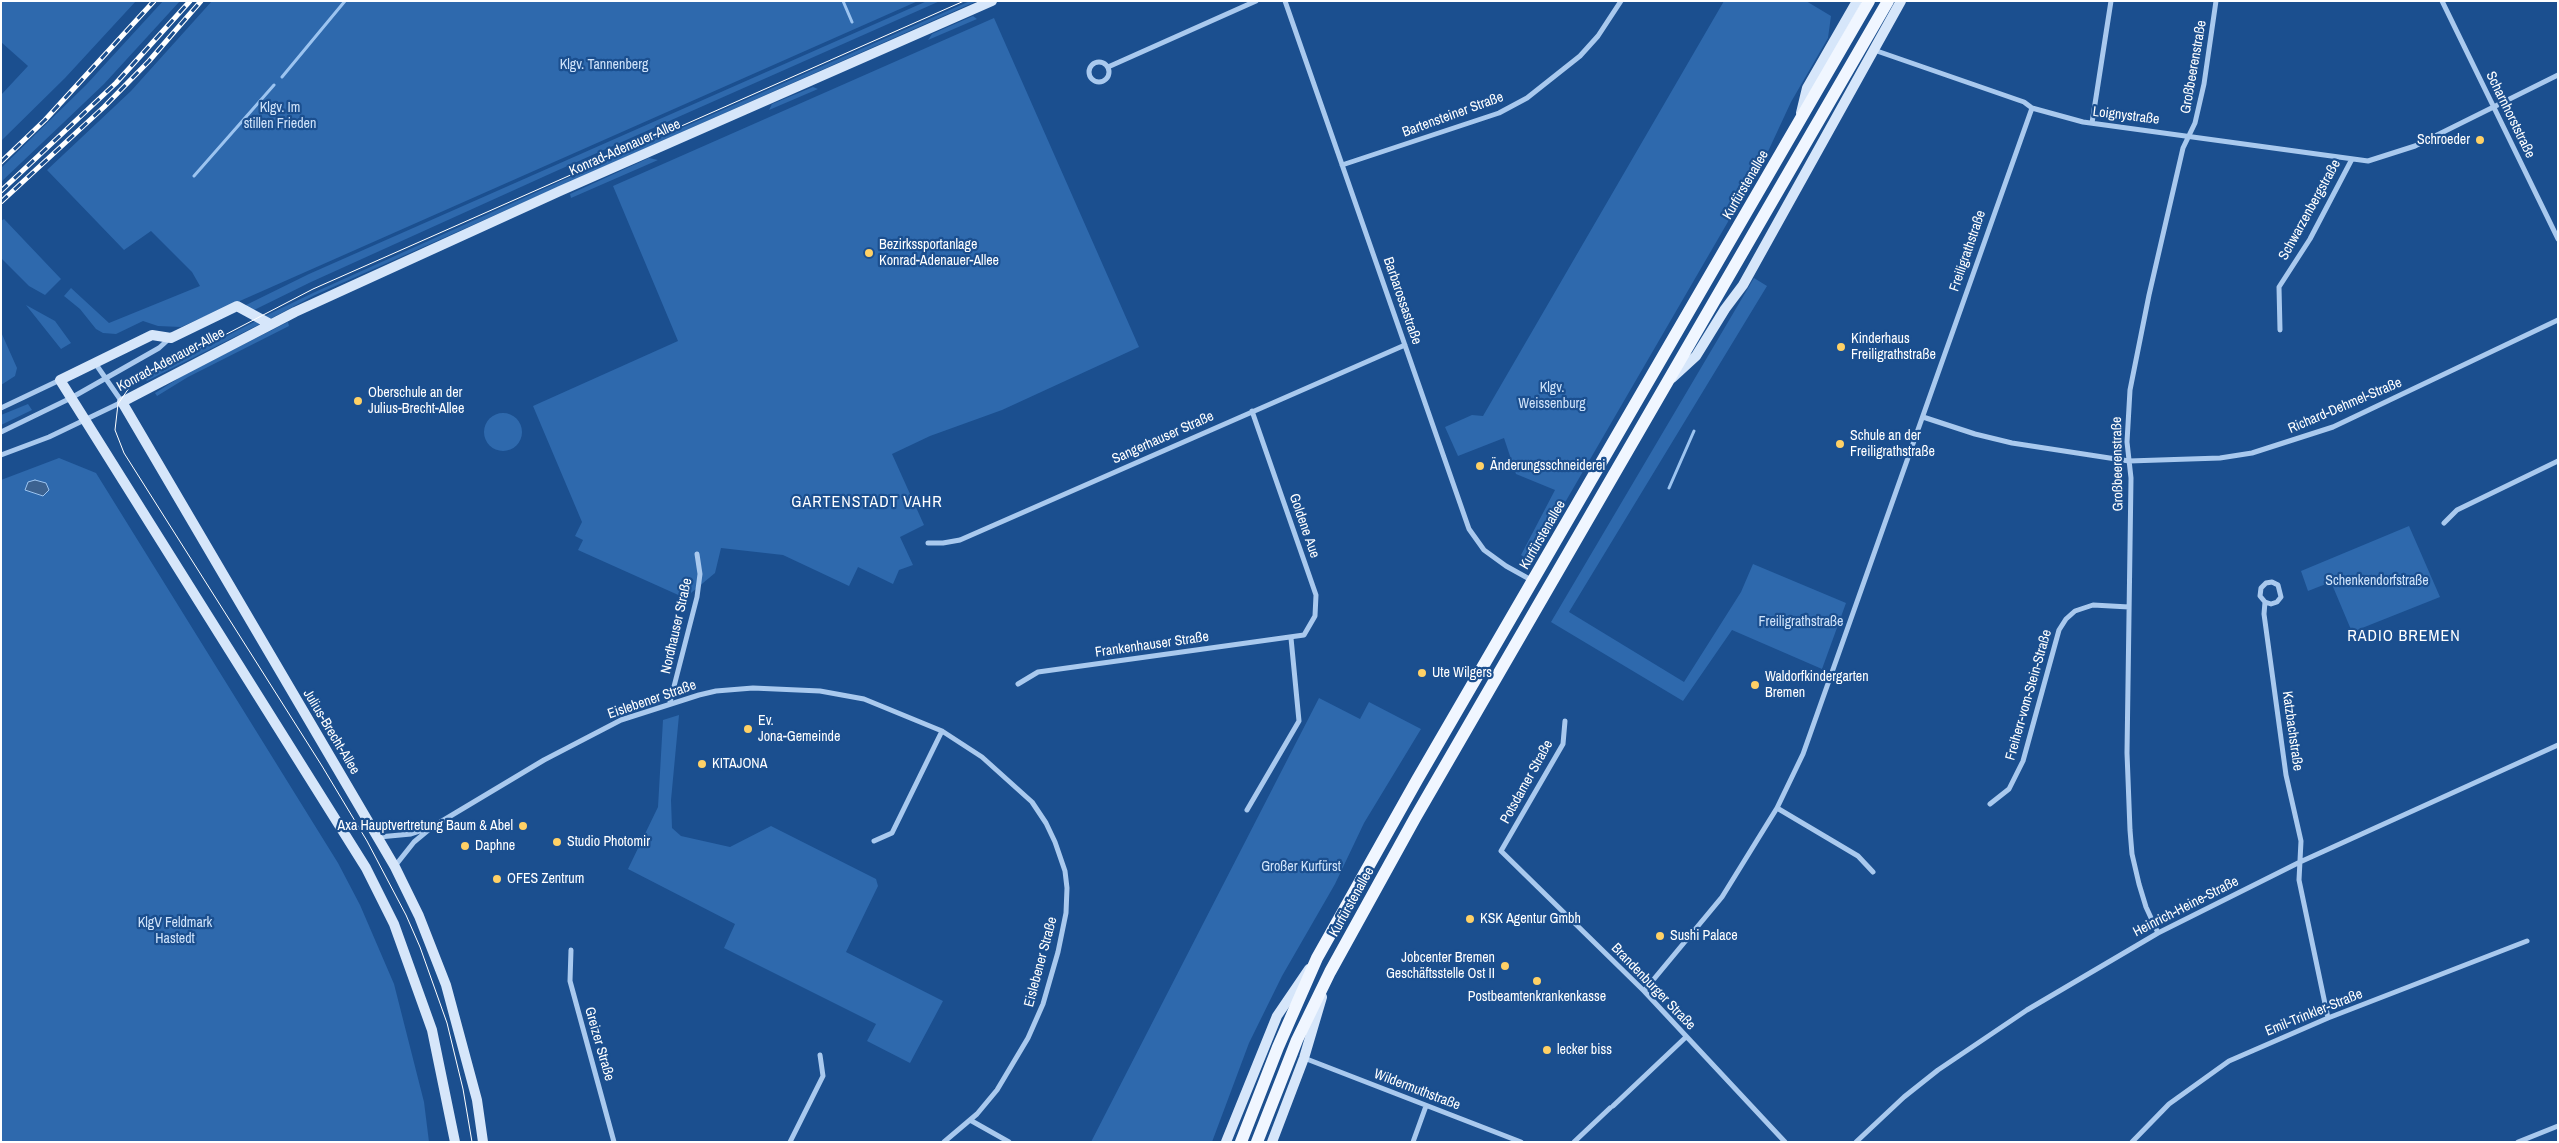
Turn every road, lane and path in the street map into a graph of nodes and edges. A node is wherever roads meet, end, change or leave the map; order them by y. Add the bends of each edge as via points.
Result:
1 (992, 1) edge
2 (1256, 1) edge
3 (1285, 1) edge
4 (1621, 1) edge
5 (1857, 1) edge
6 (1870, 1) edge
7 (1888, 1) edge
8 (1901, 1) edge
9 (2112, 1) edge
10 (2216, 1) edge
11 (2442, 1) edge
12 (1874, 50) junction
13 (1108, 67) junction
14 (2558, 75) edge
15 (2493, 107) junction
16 (2032, 108) junction
17 (2092, 123) junction
18 (1797, 128) junction
19 (2189, 136) junction
20 (2352, 159) junction
21 (1342, 165) junction
22 (2558, 238) edge
23 (2558, 320) edge
24 (270, 324) junction
25 (2280, 330) dead end
26 (171, 338) junction
27 (1405, 345) junction
28 (94, 362) junction
29 (106, 378) junction
30 (1671, 378) junction
31 (60, 380) junction
32 (71, 398) junction
33 (122, 402) junction
34 (1, 408) edge
35 (1252, 411) junction
36 (1923, 417) junction
37 (85, 420) junction
38 (1, 432) edge
39 (1, 455) edge
40 (2129, 461) junction
41 (2558, 461) edge
42 (2444, 523) dead end
43 (928, 543) dead end
44 (697, 554) dead end
45 (1533, 581) junction
46 (2265, 602) junction
47 (2129, 606) junction
48 (1291, 638) junction
49 (1018, 684) dead end
50 (670, 702) junction
51 (1565, 721) dead end
52 (942, 731) junction
53 (2558, 744) edge
54 (1990, 804) dead end
55 (1777, 808) junction
56 (1247, 810) dead end
57 (432, 827) junction
58 (379, 838) junction
59 (874, 842) dead end
60 (1501, 851) joint
61 (2300, 862) junction
62 (395, 867) junction
63 (1873, 872) dead end
64 (2158, 933) junction
65 (2527, 941) dead end
66 (571, 950) dead end
67 (1317, 958) junction
68 (1330, 972) junction
69 (1644, 991) junction
70 (2328, 1018) junction
71 (1686, 1037) junction
72 (820, 1055) dead end
73 (1304, 1058) junction
74 (1426, 1106) junction
75 (970, 1120) junction
76 (2558, 1126) edge
77 (455, 1142) edge
78 (483, 1142) edge
79 (614, 1142) edge
80 (790, 1142) edge
81 (944, 1142) edge
82 (1009, 1142) edge
83 (1226, 1142) edge
84 (1241, 1142) edge
85 (1257, 1142) edge
86 (1272, 1142) edge
87 (1413, 1142) edge
88 (1521, 1142) edge
89 (1574, 1142) edge
90 (1785, 1142) edge
91 (1856, 1142) edge
92 (2132, 1142) edge
93 (2518, 1142) edge

1 - 24 main road, Konrad-Adenauer-Allee via 560,191
2 - 13 street
3 - 21 street, Barbarossastraße
4 - 21 street, Bartensteiner Straße via 1580,56 1527,98 1499,113
5 - 18 main road, Kurfürstenallee via 1808,88
6 - 18 main road, Kurfürstenallee
7 - 30 main road, Kurfürstenallee
8 - 12 main road, Kurfürstenallee
9 - 17 street
10 - 19 street, Großbeerenstraße via 2204,84
11 - 15 street, Scharnhorststraße
12 - 16 street, Loignystraße via 2024,102
12 - 30 main road, Kurfürstenallee via 1743,285 1696,356
13 - 13 street via 1103,62 1093,63 1089,68 1090,78 1098,82 1106,80
14 - 15 street, Loignystraße
15 - 20 street, Loignystraße via 2415,146 2368,161
15 - 22 street, Scharnhorststraße
16 - 17 street, Loignystraße
16 - 36 street, Freiligrathstraße
17 - 19 street, Loignystraße
18 - 45 main road, Kurfürstenallee
19 - 20 street, Loignystraße
19 - 40 street, Großbeerenstraße via 2183,148 2130,390
20 - 25 street, Schwarzenbergstraße via 2310,239 2279,287
21 - 27 street, Barbarossastraße
23 - 40 street, Richard-Dehmel-Straße via 2333,427 2267,450 2220,458
24 - 26 main road, Konrad-Adenauer-Allee via 237,306
24 - 33 main road, Konrad-Adenauer-Allee
26 - 28 main road, Konrad-Adenauer-Allee via 152,335
26 - 29 street, Konrad-Adenauer-Allee
27 - 35 street, Sangerhauser Straße
27 - 45 street, Barbarossastraße via 1469,529 1484,550
28 - 29 street, Julius-Brecht-Allee
28 - 31 main road, Konrad-Adenauer-Allee
29 - 32 street, Konrad-Adenauer-Allee
29 - 33 street, Julius-Brecht-Allee
30 - 68 main road, Kurfürstenallee via 1415,818
31 - 32 main road
31 - 34 street
32 - 37 main road
32 - 38 street, Konrad-Adenauer-Allee
33 - 37 street, Konrad-Adenauer-Allee
33 - 58 main road, Julius-Brecht-Allee
35 - 43 street, Sangerhauser Straße via 960,540
35 - 48 street, Goldene Aue via 1316,595 1315,616 1304,636
36 - 40 street, Richard-Dehmel-Straße via 2012,443
36 - 55 street, Freiligrathstraße via 1819,711
37 - 39 street, Konrad-Adenauer-Allee
37 - 77 main road via 366,868 394,924 432,1030
40 - 47 street, Großbeerenstraße
41 - 42 street via 2457,510
44 - 50 street, Nordhauser Straße via 700,574 697,597
45 - 67 main road, Kurfürstenallee
46 - 46 street, Katzbachstraße via 2260,596 2261,588 2266,583 2278,585 2281,597 2277,602
46 - 61 street, Katzbachstraße via 2286,775 2301,841
47 - 54 street, Freiherr-vom-Stein-Straße via 2093,606 2075,611 2066,619 2059,630 2023,761 2009,789
47 - 64 street, Großbeerenstraße via 2127,753 2132,854 2146,907
48 - 49 street, Frankenhauser Straße via 1038,672
48 - 56 street via 1299,721
50 - 52 street, Eislebener Straße via 716,691 807,689 864,699
50 - 57 street, Eislebener Straße via 586,737
51 - 60 street, Potsdamer Straße via 1563,744
52 - 59 street via 892,832
52 - 75 street, Eislebener Straße via 972,748 1032,802 1055,842 1067,888 1058,952 1043,1004 1012,1067 997,1090
53 - 61 street, Heinrich-Heine-Straße
55 - 63 street via 1858,856
55 - 69 street, Freiligrathstraße via 1722,897
57 - 58 street, Eislebener Straße via 411,834
57 - 62 street, Eislebener Straße via 414,842
58 - 62 main road, Julius-Brecht-Allee
60 - 69 street, Brandenburger Straße
61 - 64 street, Heinrich-Heine-Straße
61 - 70 street, Katzbachstraße via 2299,880
62 - 78 main road, Julius-Brecht-Allee via 419,916 446,985 477,1100
64 - 91 street, Heinrich-Heine-Straße via 2027,1010 1938,1070
65 - 70 street, Emil-Trinkler-Straße
66 - 79 street, Greizer Straße via 570,981
67 - 83 main road, Kurfürstenallee via 1277,1016
67 - 84 main road, Kurfürstenallee via 1281,1038
68 - 73 main road, Kurfürstenallee
68 - 85 main road, Kurfürstenallee via 1297,1040
69 - 71 street, Brandenburger Straße
70 - 92 street, Emil-Trinkler-Straße via 2229,1060 2170,1104
71 - 89 street
71 - 90 street, Brandenburger Straße
72 - 80 street via 822,1076
73 - 74 street, Wildermuthstraße
73 - 86 main road, Kurfürstenallee
74 - 87 street
74 - 88 street, Wildermuthstraße
75 - 81 street, Eislebener Straße
75 - 82 street
76 - 93 street

